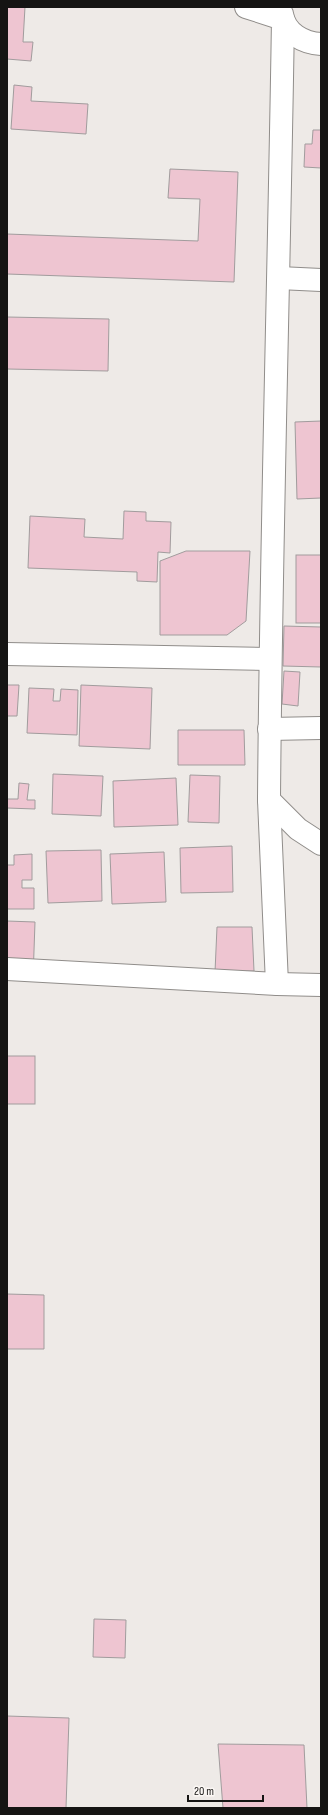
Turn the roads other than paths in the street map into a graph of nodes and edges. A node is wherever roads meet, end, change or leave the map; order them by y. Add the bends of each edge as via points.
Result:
1 (246, 7) edge
2 (282, 13) edge
3 (321, 44) edge
4 (279, 278) junction
5 (321, 280) edge
6 (7, 654) edge
7 (270, 659) junction
8 (321, 728) edge
9 (269, 729) junction
10 (269, 800) junction
11 (321, 844) edge
12 (7, 969) edge
13 (277, 984) junction
14 (321, 985) edge

1 - 2 street
2 - 3 street via 289,30 299,39
2 - 4 street
4 - 5 street
4 - 7 street
6 - 7 street
7 - 9 street
8 - 9 street
9 - 10 street
10 - 11 street via 298,829
10 - 13 street
12 - 13 street
13 - 14 street

